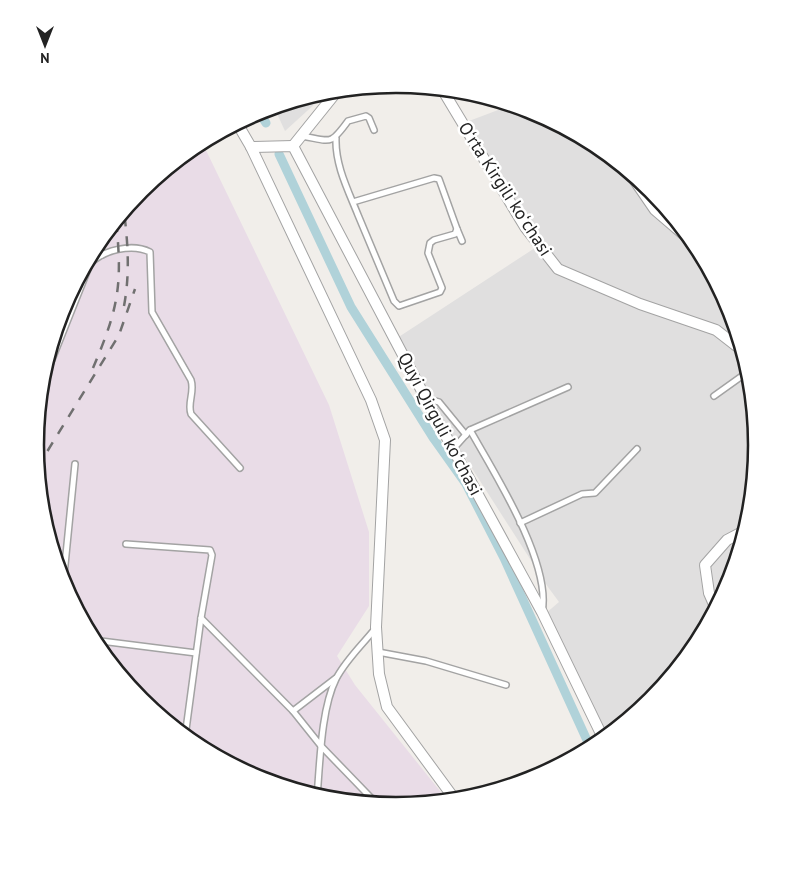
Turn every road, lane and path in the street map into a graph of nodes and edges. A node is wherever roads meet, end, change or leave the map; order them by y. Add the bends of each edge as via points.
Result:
1 (447, 97) edge
2 (330, 99) edge
3 (241, 130) edge
4 (374, 130) dead end
5 (301, 136) junction
6 (336, 138) junction
7 (251, 146) junction
8 (293, 146) junction
9 (648, 199) edge
10 (353, 202) junction
11 (666, 219) edge
12 (457, 229) junction
13 (462, 241) dead end
14 (102, 255) joint
15 (98, 258) edge
16 (76, 298) edge
17 (59, 341) edge
18 (733, 343) edge
19 (741, 377) edge
20 (568, 387) dead end
21 (714, 396) dead end
22 (425, 398) junction
23 (470, 430) junction
24 (466, 435) junction
25 (453, 449) junction
26 (637, 449) dead end
27 (75, 464) dead end
28 (240, 468) dead end
29 (520, 523) junction
30 (736, 535) edge
31 (126, 544) dead end
32 (65, 566) edge
33 (712, 600) edge
34 (542, 612) junction
35 (201, 618) junction
36 (376, 627) junction
37 (103, 641) edge
38 (378, 652) junction
39 (196, 653) junction
40 (337, 678) junction
41 (506, 686) dead end
42 (293, 711) junction
43 (186, 728) edge
44 (600, 732) edge
45 (321, 746) junction
46 (318, 789) edge
47 (451, 794) edge
48 (370, 797) edge

1 - 18 street, Oʻrta Kirgili koʻchasi via 525,227 558,269 640,304 716,330
2 - 5 street
3 - 7 street
4 - 6 lane via 366,116 348,121
5 - 6 lane via 331,141
5 - 8 street
6 - 10 lane via 339,167
7 - 8 street
7 - 36 street via 371,400 386,440
8 - 22 street, Quyi Qirguli koʻchasi
9 - 11 street
10 - 12 lane via 439,179
10 - 12 lane via 394,301 399,306 440,292 442,288 429,248 434,240 455,234
12 - 13 lane
14 - 15 lane
14 - 28 lane via 128,248 150,252 152,312 191,380 191,414
16 - 17 lane
19 - 21 lane
20 - 23 lane
22 - 24 lane via 439,402
22 - 25 street, Quyi Qirguli koʻchasi
23 - 24 lane
23 - 29 lane
24 - 25 lane
25 - 34 street, Quyi Qirguli koʻchasi
26 - 29 lane via 595,493 582,494
27 - 32 lane
29 - 34 lane via 542,582
30 - 33 street via 727,540 705,565
31 - 35 lane via 210,550 212,555
34 - 44 street, Quyi Qirguli koʻchasi
35 - 39 lane
35 - 42 lane
36 - 38 street
36 - 40 lane
37 - 39 lane
38 - 41 lane via 426,661
38 - 47 street via 379,674 387,707
39 - 43 lane
40 - 42 lane
40 - 45 lane via 328,703
42 - 45 lane
45 - 46 lane
45 - 48 lane

